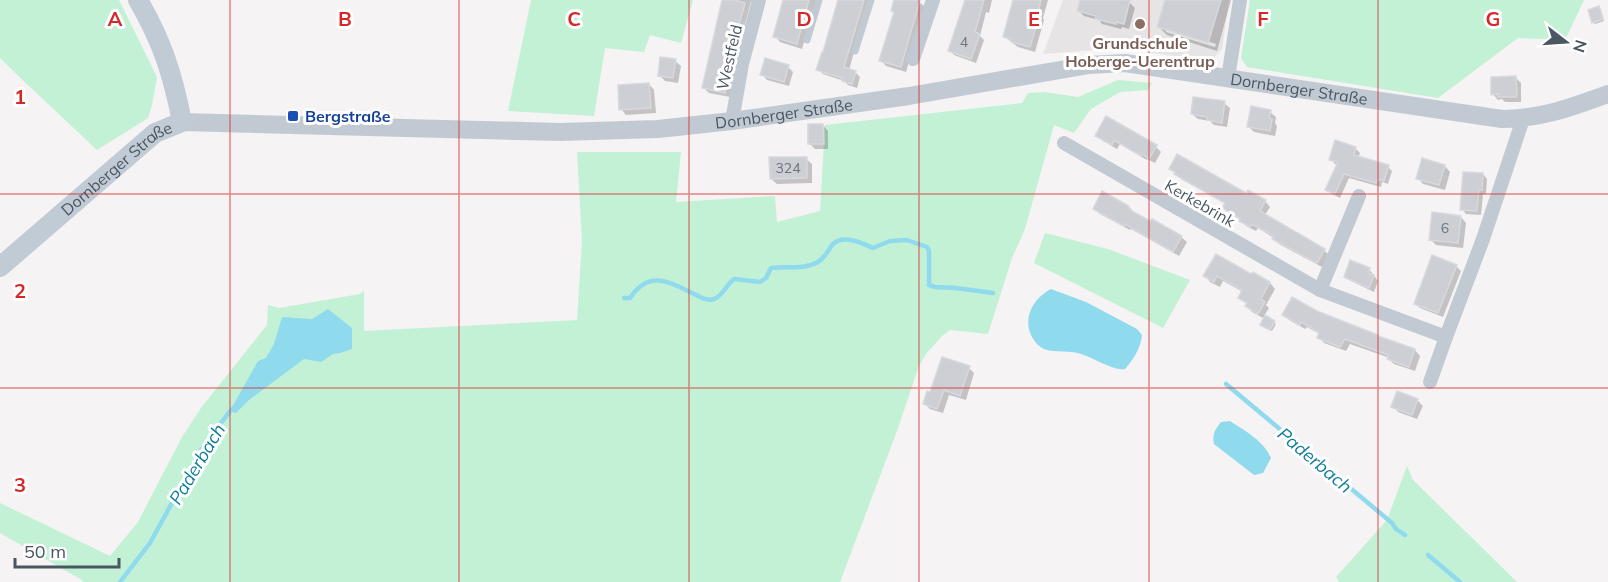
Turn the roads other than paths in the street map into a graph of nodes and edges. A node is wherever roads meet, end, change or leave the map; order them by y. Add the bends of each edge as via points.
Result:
1 (138, 0) edge
2 (759, 0) edge
3 (819, 0) edge
4 (871, 0) edge
5 (933, 0) edge
6 (1240, 0) edge
7 (807, 40) dead end
8 (855, 51) dead end
9 (913, 59) dead end
10 (1228, 78) junction
11 (1608, 94) edge
12 (1523, 119) junction
13 (732, 121) junction
14 (182, 122) junction
15 (1064, 143) dead end
16 (1359, 196) dead end
17 (0, 267) edge
18 (1320, 290) junction
19 (1446, 337) junction
20 (1430, 382) dead end

1 - 14 main road via 164,50
2 - 13 street, Westfeld
3 - 7 lane
4 - 8 lane
5 - 9 street
6 - 10 street
10 - 12 street, Dornberger Straße
10 - 13 street, Dornberger Straße via 1141,64 1089,65
11 - 12 street, Dornberger Straße
12 - 19 street
13 - 14 street, Dornberger Straße via 658,129 560,132
14 - 17 main road, Dornberger Straße via 155,133
15 - 18 street, Kerkebrink
16 - 18 street
18 - 19 street, Kerkebrink
19 - 20 street

